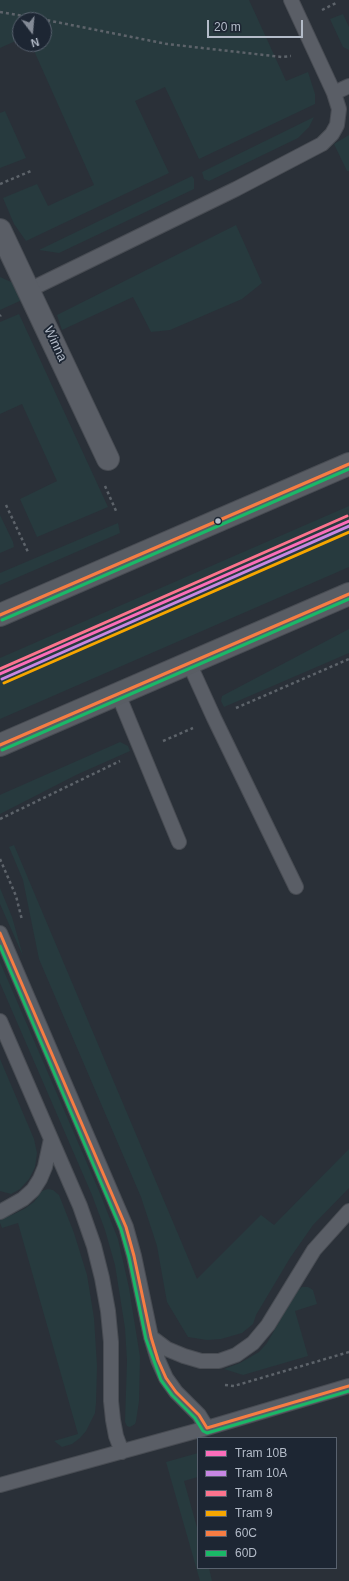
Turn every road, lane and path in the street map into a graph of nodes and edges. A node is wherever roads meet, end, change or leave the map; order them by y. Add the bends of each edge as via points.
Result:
1 (291, 0) edge
2 (338, 2) dead end
3 (321, 11) dead end
4 (0, 12) edge
5 (316, 52) junction
6 (349, 86) edge
7 (334, 93) junction
8 (32, 171) dead end
9 (0, 184) edge
10 (0, 230) edge
11 (29, 290) junction
12 (108, 459) dead end
13 (349, 464) edge
14 (104, 485) dead end
15 (6, 505) dead end
16 (117, 513) dead end
17 (28, 552) dead end
18 (349, 594) edge
19 (0, 615) edge
20 (349, 659) edge
21 (189, 663) junction
22 (118, 694) junction
23 (214, 718) junction
24 (0, 745) edge
25 (141, 751) junction
26 (0, 819) edge
27 (179, 842) dead end
28 (0, 859) edge
29 (296, 887) dead end
30 (23, 924) dead end
31 (0, 933) edge
32 (0, 1021) edge
33 (51, 1139) junction
34 (349, 1211) edge
35 (0, 1212) edge
36 (151, 1337) junction
37 (349, 1352) edge
38 (201, 1361) junction
39 (349, 1386) edge
40 (207, 1428) junction
41 (122, 1452) junction
42 (0, 1485) edge

1 - 5 lane
2 - 3 path
4 - 5 path via 167,44 282,57
5 - 7 lane
6 - 7 lane
7 - 11 lane via 339,109 337,125 322,144
8 - 9 path
10 - 11 street, Winna
11 - 12 street, Winna
13 - 19 main road
14 - 16 path
15 - 17 path
18 - 21 main road
20 - 23 path
21 - 22 main road
21 - 23 lane
22 - 24 main road
22 - 25 lane
23 - 25 path
23 - 29 lane
25 - 26 path
25 - 27 lane
28 - 30 path via 16,896
31 - 36 lane via 126,1228
32 - 33 lane
33 - 35 lane via 45,1167 33,1190
33 - 41 lane via 80,1206 102,1278 111,1342 113,1420
34 - 38 lane via 314,1250 268,1325 254,1343 236,1355 219,1361
36 - 38 lane via 167,1349
36 - 40 lane via 166,1378 176,1392 200,1414
37 - 38 path via 234,1386 215,1382
39 - 40 lane
40 - 41 lane
41 - 42 lane

